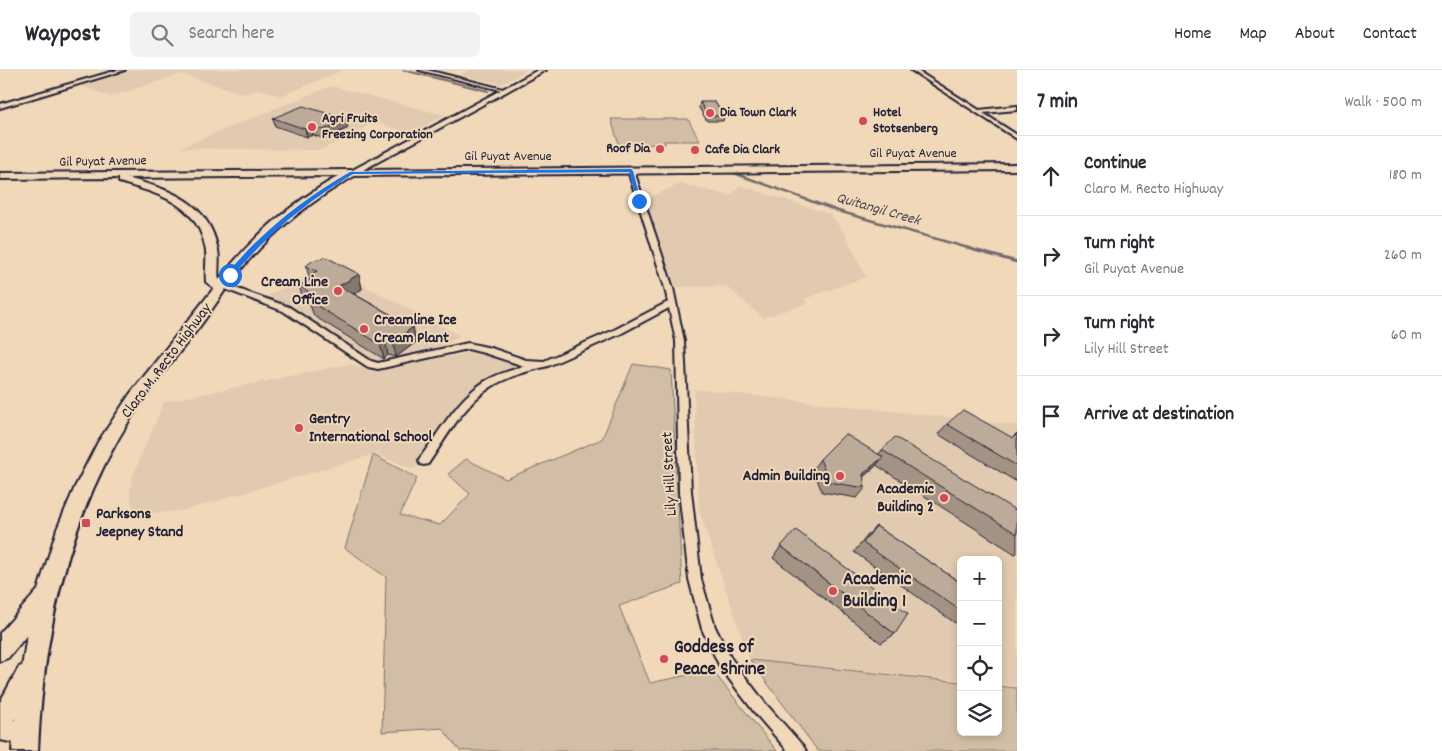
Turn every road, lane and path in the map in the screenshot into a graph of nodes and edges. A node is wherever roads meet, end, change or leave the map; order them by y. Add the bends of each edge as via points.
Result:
1 (123, 70) edge
2 (421, 70) edge
3 (542, 70) edge
4 (913, 70) edge
5 (505, 90) junction
6 (0, 106) edge
7 (1017, 108) edge
8 (979, 112) junction
9 (1017, 137) edge
10 (1017, 168) edge
11 (631, 171) junction
12 (352, 173) junction
13 (0, 176) edge
14 (109, 176) junction
15 (221, 286) junction
16 (672, 303) junction
17 (534, 366) junction
18 (424, 461) dead end
19 (45, 597) junction
20 (0, 650) edge
21 (33, 662) junction
22 (0, 721) edge
23 (0, 729) edge
24 (25, 743) edge
25 (798, 751) edge

1 - 6 street
2 - 5 street
3 - 5 main road, Claro M. Recto Highway
4 - 8 street
5 - 12 main road, Claro M. Recto Highway
7 - 8 street
8 - 9 street
10 - 11 main road, Gil Puyat Avenue
11 - 12 main road, Gil Puyat Avenue
11 - 16 street, Lily Hill Street
12 - 14 main road, Gil Puyat Avenue
12 - 15 main road, Claro M. Recto Highway via 308,200 278,224
13 - 14 main road, Gil Puyat Avenue
14 - 15 main road via 165,193 187,204 204,224 212,251 212,282
15 - 17 street via 286,309 368,364 378,366 468,346
15 - 19 main road, Claro M. Recto Highway via 128,409 103,453 75,510
16 - 17 street via 617,332
16 - 25 street, Lily Hill Street via 680,341 685,491 696,579 709,629 725,662
17 - 18 street via 499,379 473,396
19 - 20 main road
19 - 21 main road, Claro M. Recto Highway
21 - 22 main road
21 - 24 main road, Claro M. Recto Highway
23 - 24 main road

